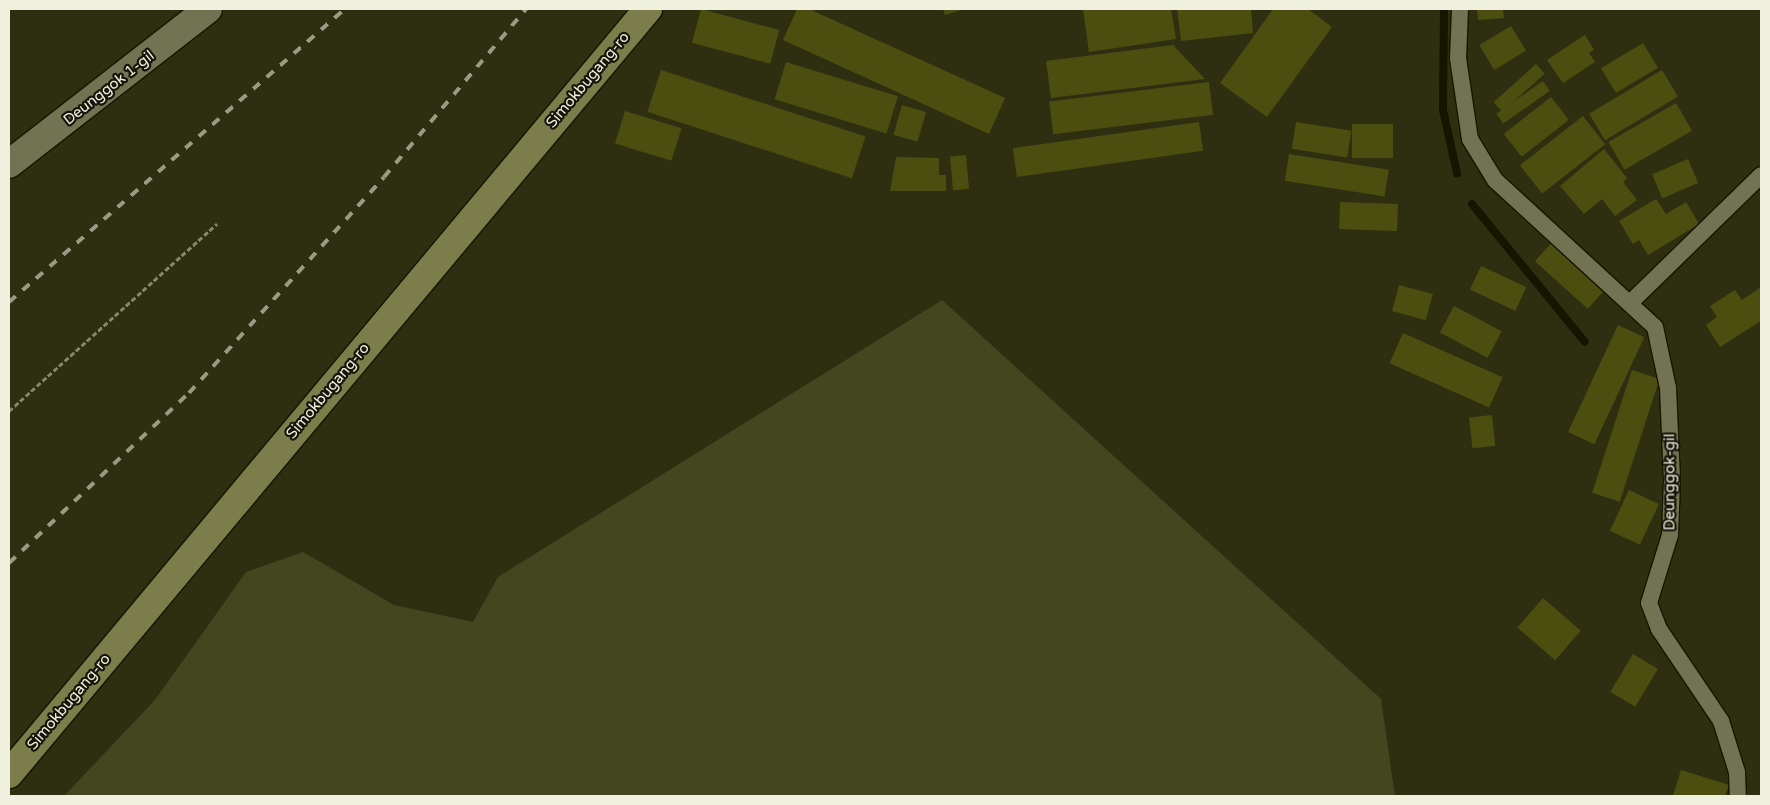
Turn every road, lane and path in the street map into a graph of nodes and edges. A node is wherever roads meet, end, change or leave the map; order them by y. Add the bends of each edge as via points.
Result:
1 (208, 9) edge
2 (648, 9) edge
3 (1460, 9) edge
4 (9, 164) edge
5 (1761, 175) edge
6 (217, 224) dead end
7 (1630, 303) junction
8 (9, 411) edge
9 (9, 774) edge
10 (1738, 796) edge

1 - 4 street, Deunggok 1-gil
2 - 9 main road, Simokbugang-ro
3 - 7 lane, Deunggok-gil via 1458,58 1470,139 1496,180
5 - 7 lane
6 - 8 path
7 - 10 lane, Deunggok-gil via 1655,327 1668,388 1670,535 1649,603 1659,629 1720,721 1737,772

